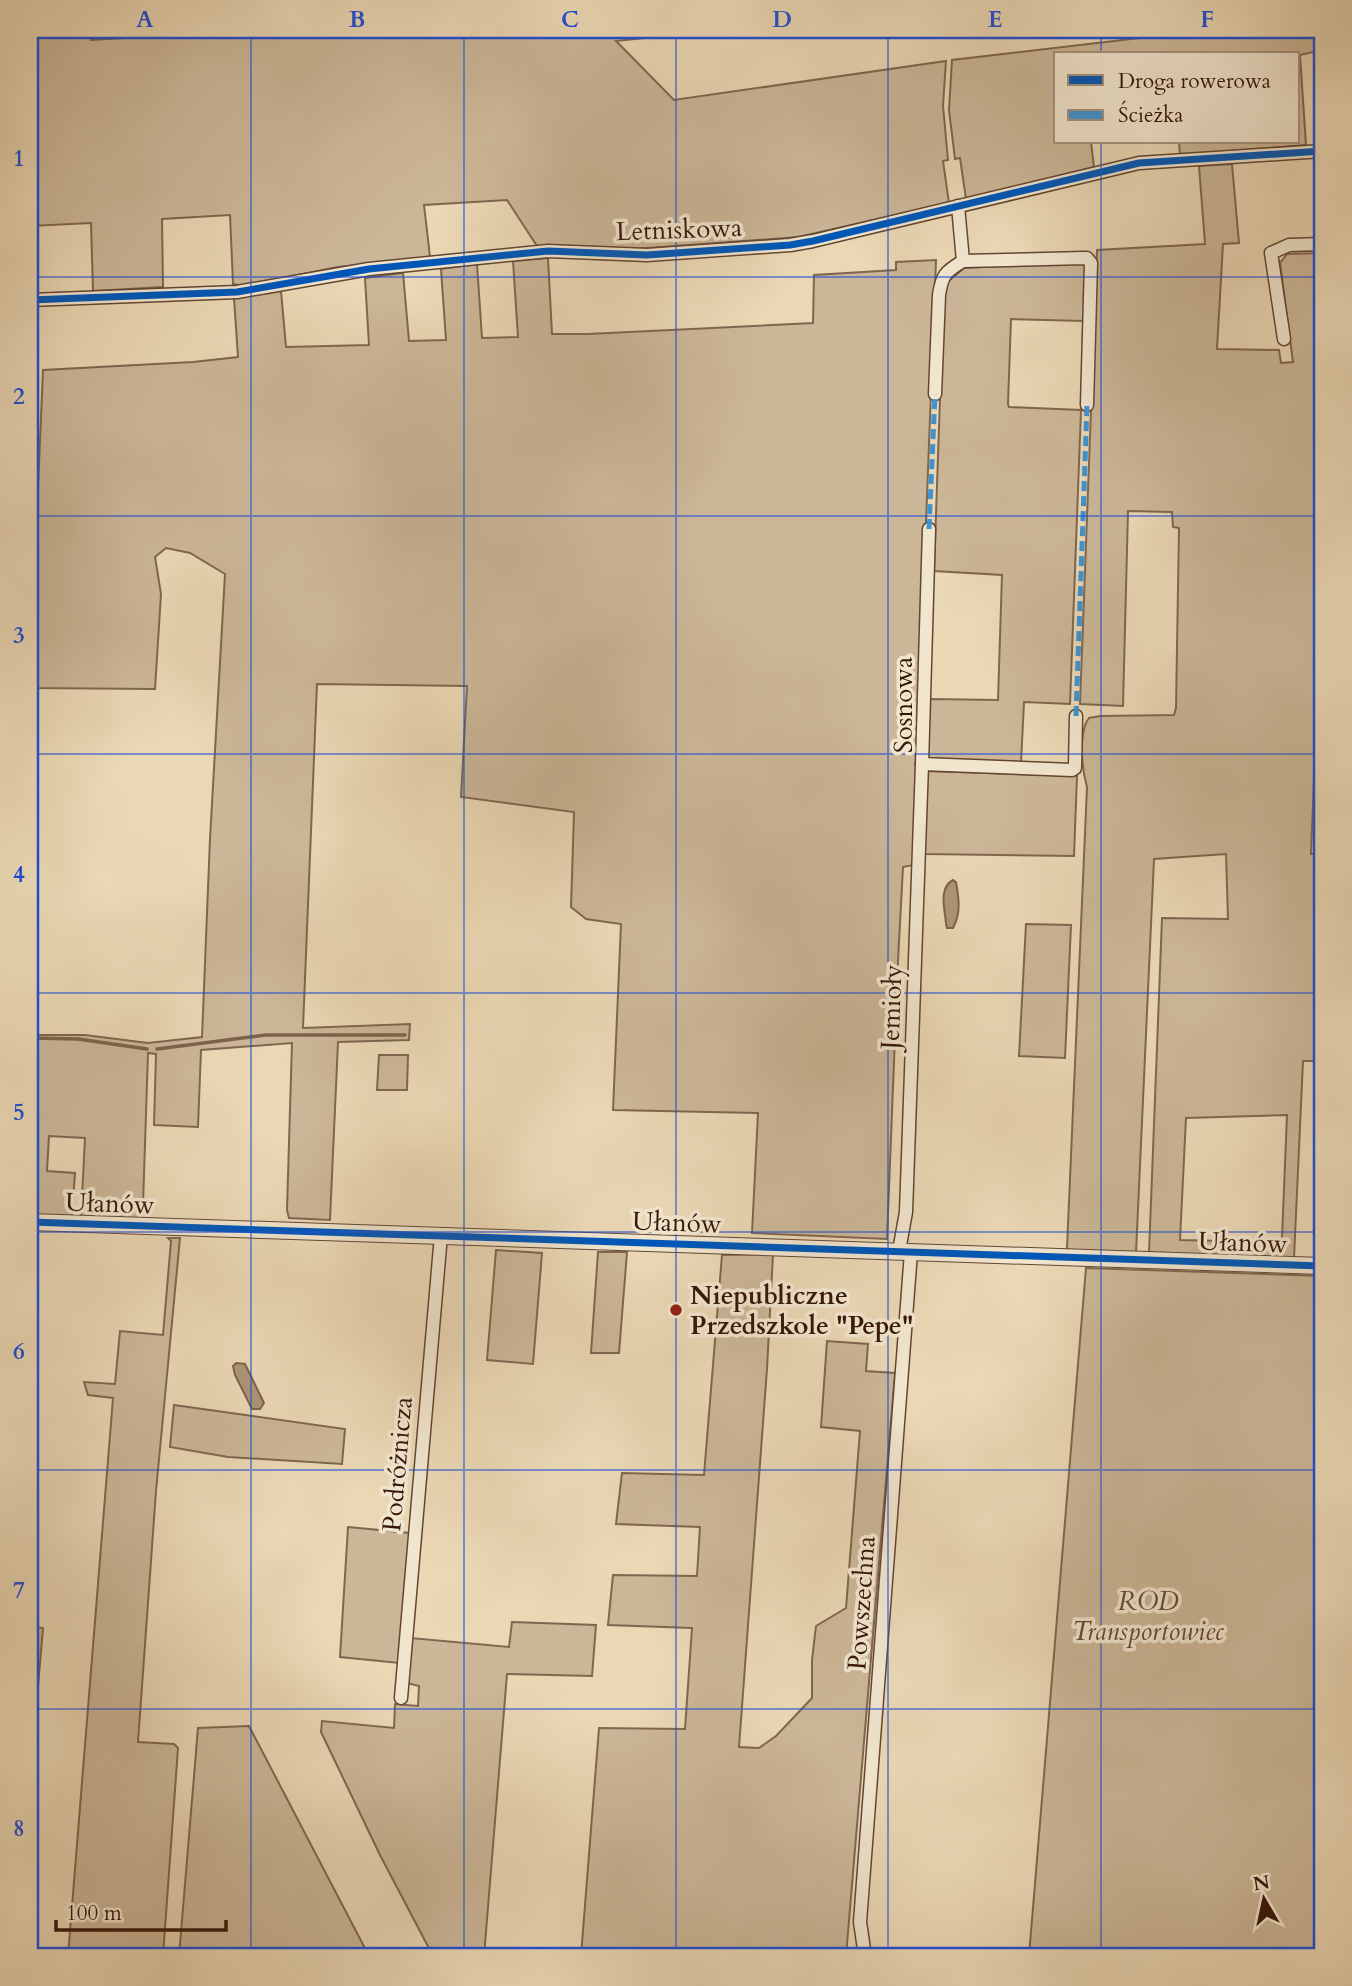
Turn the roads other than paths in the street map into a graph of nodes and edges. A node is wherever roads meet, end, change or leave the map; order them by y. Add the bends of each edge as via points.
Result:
1 (1322, 151) edge
2 (958, 206) junction
3 (1322, 244) edge
4 (963, 261) junction
5 (30, 300) edge
6 (1284, 339) dead end
7 (935, 394) dead end
8 (1087, 405) dead end
9 (929, 529) dead end
10 (1076, 716) dead end
11 (922, 764) junction
12 (30, 1222) edge
13 (441, 1235) junction
14 (905, 1252) junction
15 (1322, 1266) edge
16 (401, 1698) dead end
17 (865, 1956) edge

1 - 2 street, Letniskowa via 1139,163
2 - 4 street
2 - 5 street, Letniskowa via 790,245 647,255 548,251 369,269 237,292
3 - 6 street via 1289,245 1271,253
4 - 7 street via 942,280
4 - 8 street via 1089,260
9 - 11 street, Sosnowa
10 - 11 street, Sosnowa via 1072,770
11 - 14 street, Jemioły
12 - 13 street, Ułanów
13 - 14 street, Ułanów
13 - 16 street, Podróżnicza
14 - 15 street, Ułanów
14 - 17 street, Powszechna via 860,1922

